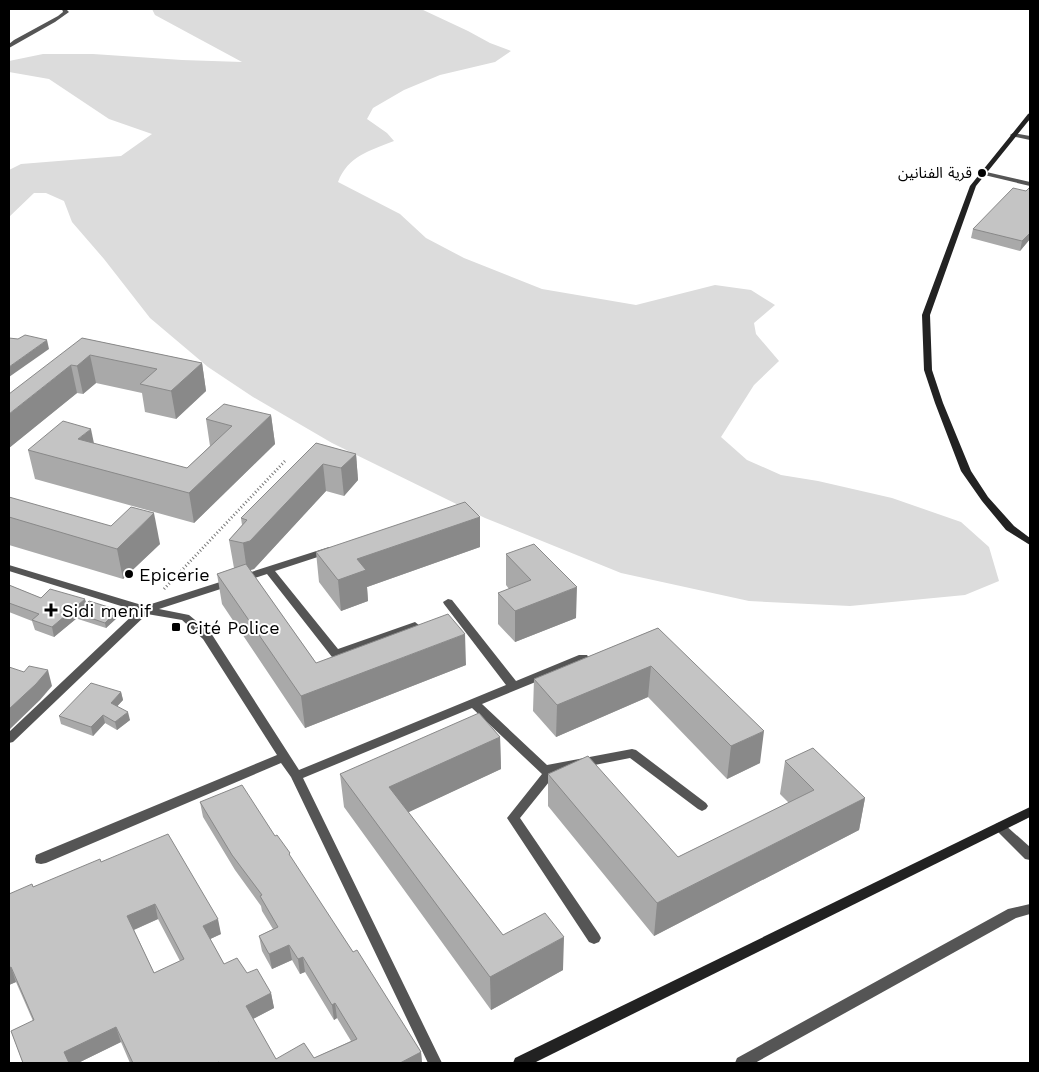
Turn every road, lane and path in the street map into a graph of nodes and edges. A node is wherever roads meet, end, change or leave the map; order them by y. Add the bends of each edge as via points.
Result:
1 (64, 9) edge
2 (9, 46) edge
3 (1030, 115) edge
4 (1013, 135) junction
5 (1030, 138) edge
6 (982, 173) junction
7 (1030, 184) edge
8 (285, 461) dead end
9 (1030, 542) edge
10 (342, 546) edge
11 (9, 568) edge
12 (269, 570) junction
13 (448, 602) dead end
14 (145, 610) junction
15 (415, 626) edge
16 (583, 658) edge
17 (513, 686) junction
18 (473, 702) junction
19 (9, 739) edge
20 (284, 757) junction
21 (545, 770) junction
22 (296, 776) junction
23 (702, 806) dead end
24 (1030, 812) edge
25 (1000, 827) junction
26 (1030, 855) edge
27 (41, 859) dead end
28 (1030, 909) edge
29 (594, 938) dead end
30 (435, 1063) edge
31 (520, 1063) edge
32 (742, 1063) edge

1 - 2 street via 66,12 59,18
3 - 4 main road
4 - 5 street
4 - 6 main road
6 - 7 street
6 - 9 main road via 973,186 926,315 928,370 966,471 1010,528
8 - 14 path
10 - 12 street
11 - 14 street
12 - 14 street
12 - 15 street via 336,654
13 - 17 street
14 - 19 street
14 - 20 street via 185,617 207,636
16 - 17 street
17 - 18 street
18 - 21 street
18 - 22 street
20 - 22 street
20 - 27 street
21 - 23 street via 632,753
21 - 29 street via 549,774 513,818
22 - 30 street
24 - 25 main road
25 - 26 street
25 - 31 main road
28 - 32 street via 1013,913

